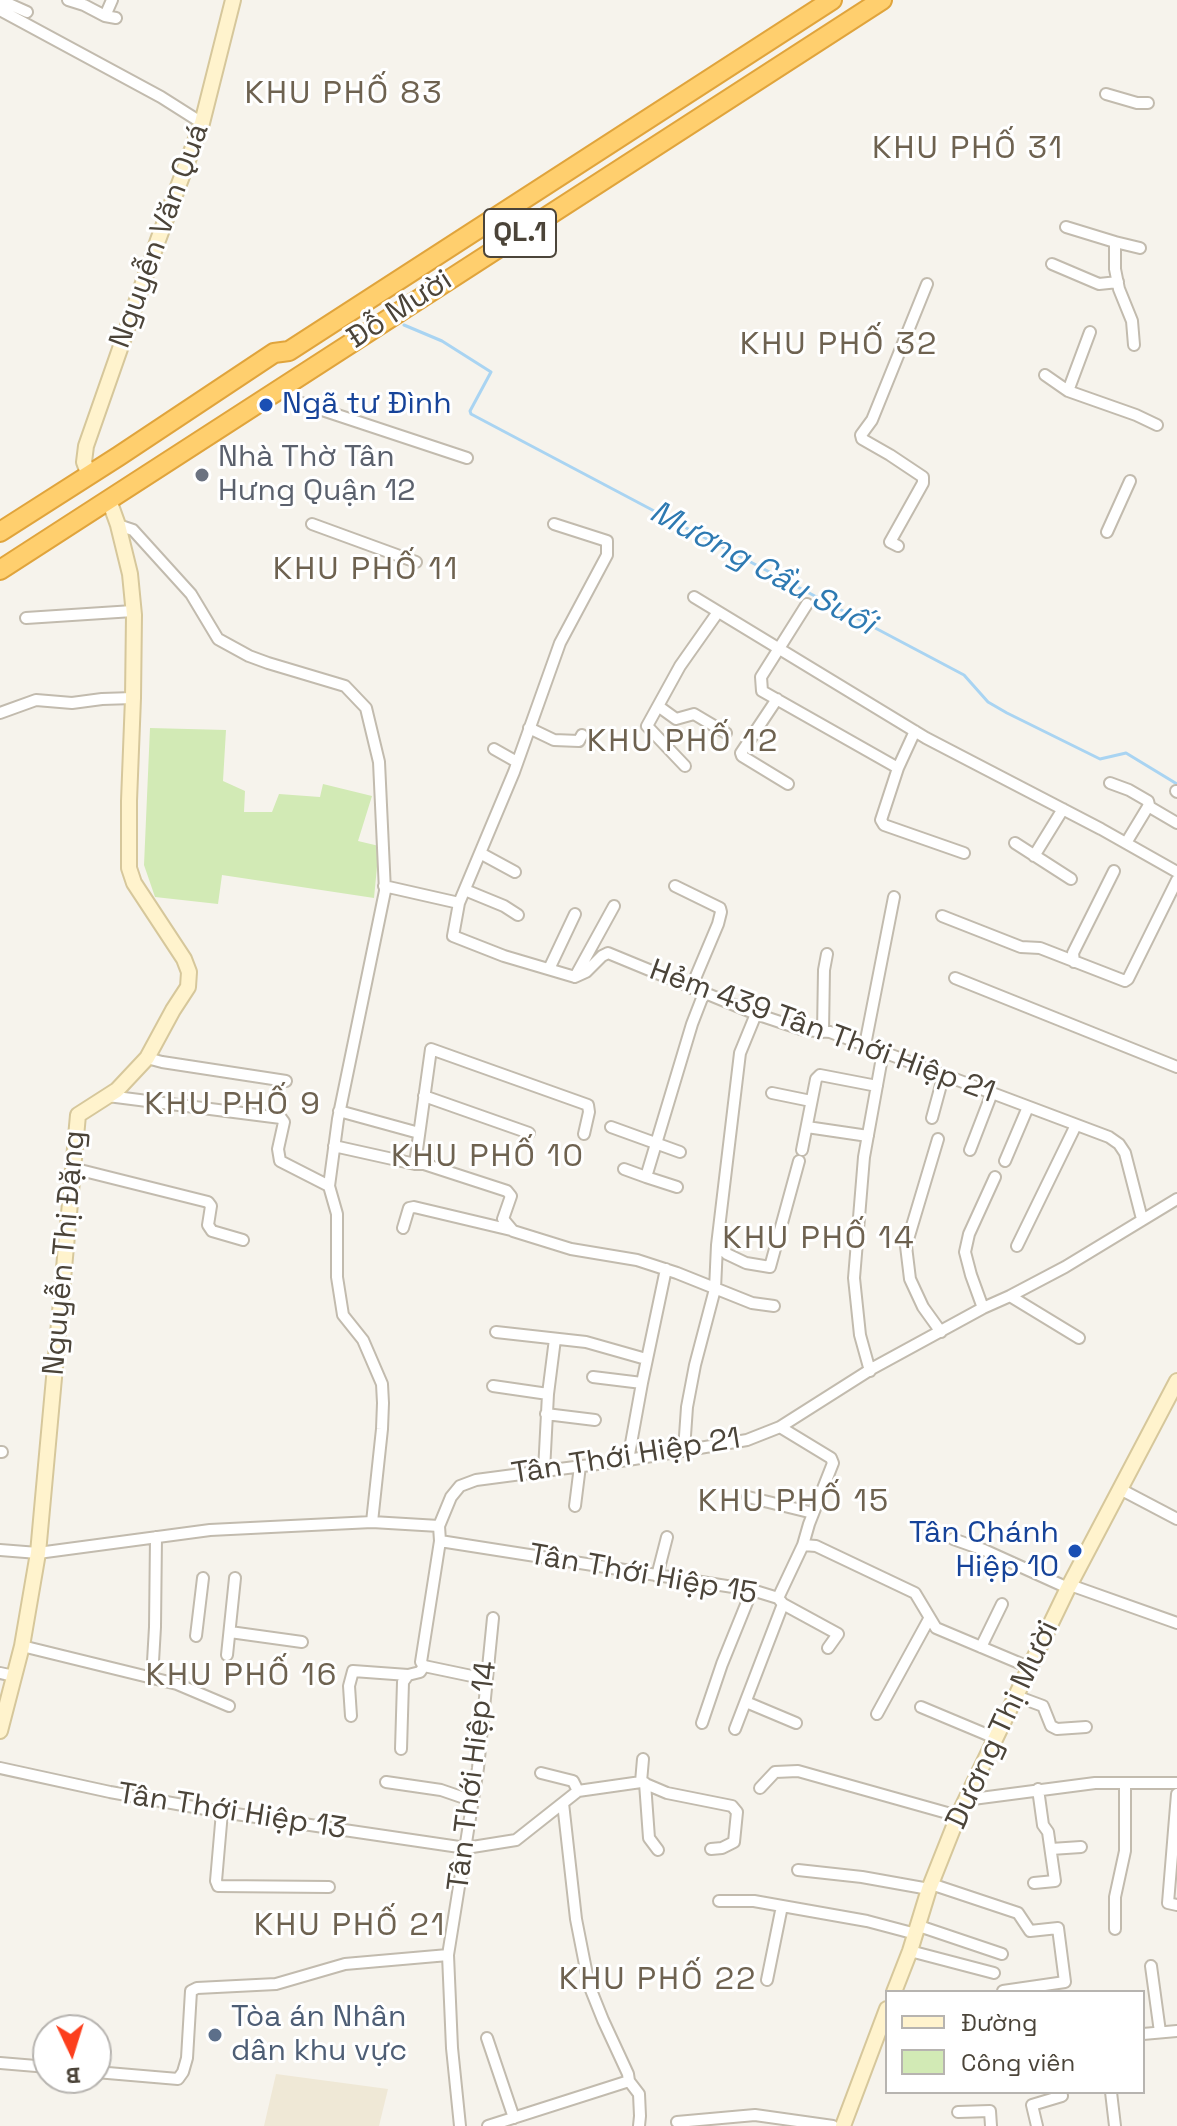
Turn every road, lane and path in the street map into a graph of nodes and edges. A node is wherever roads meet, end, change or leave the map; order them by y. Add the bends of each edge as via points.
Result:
1 (0, 0) edge
2 (32, 0) edge
3 (68, 0) edge
4 (112, 0) edge
5 (233, 0) edge
6 (813, 0) edge
7 (832, 0) edge
8 (861, 0) edge
9 (882, 0) edge
10 (0, 10) edge
11 (25, 17) junction
12 (1106, 94) dead end
13 (1148, 103) dead end
14 (644, 116) junction
15 (202, 123) junction
16 (1066, 227) dead end
17 (1115, 242) junction
18 (1140, 248) dead end
19 (1052, 264) dead end
20 (1118, 282) junction
21 (927, 284) dead end
22 (1090, 332) dead end
23 (1134, 345) dead end
24 (1045, 375) dead end
25 (283, 386) junction
26 (1068, 391) junction
27 (1157, 425) dead end
28 (467, 458) dead end
29 (88, 472) junction
30 (1130, 481) dead end
31 (107, 497) junction
32 (312, 524) dead end
33 (554, 524) dead end
34 (118, 525) junction
35 (0, 526) edge
36 (0, 532) edge
37 (1107, 532) dead end
38 (898, 546) dead end
39 (416, 562) dead end
40 (0, 563) edge
41 (0, 570) edge
42 (694, 597) dead end
43 (807, 604) dead end
44 (133, 611) junction
45 (718, 612) junction
46 (26, 618) dead end
47 (778, 648) junction
48 (133, 698) junction
49 (777, 699) junction
50 (658, 706) junction
51 (0, 713) edge
52 (529, 728) junction
53 (915, 731) junction
54 (726, 733) dead end
55 (582, 735) dead end
56 (494, 749) dead end
57 (517, 762) junction
58 (685, 766) dead end
59 (898, 768) junction
60 (1110, 783) dead end
61 (788, 784) dead end
62 (1148, 806) junction
63 (1063, 809) junction
64 (1177, 823) edge
65 (1015, 843) dead end
66 (1126, 843) junction
67 (480, 853) junction
68 (964, 853) dead end
69 (1034, 856) junction
70 (1114, 871) dead end
71 (515, 872) dead end
72 (1177, 872) edge
73 (1071, 879) dead end
74 (1177, 880) edge
75 (384, 886) junction
76 (675, 886) dead end
77 (465, 890) junction
78 (894, 897) dead end
79 (459, 903) junction
80 (614, 906) dead end
81 (575, 914) dead end
82 (518, 915) dead end
83 (942, 916) dead end
84 (827, 954) dead end
85 (1074, 962) junction
86 (549, 969) junction
87 (575, 977) junction
88 (955, 978) dead end
89 (691, 988) junction
90 (704, 993) junction
91 (756, 1014) junction
92 (823, 1032) junction
93 (865, 1045) junction
94 (883, 1052) junction
95 (147, 1058) junction
96 (1177, 1067) edge
97 (944, 1074) junction
98 (286, 1081) dead end
99 (877, 1086) junction
100 (772, 1093) dead end
101 (992, 1093) junction
102 (108, 1096) junction
103 (424, 1096) junction
104 (811, 1101) junction
105 (1028, 1107) junction
106 (339, 1111) junction
107 (932, 1118) dead end
108 (1076, 1125) junction
109 (611, 1127) dead end
110 (807, 1127) junction
111 (419, 1133) junction
112 (529, 1133) dead end
113 (584, 1134) dead end
114 (868, 1136) junction
115 (938, 1139) dead end
116 (656, 1143) junction
117 (334, 1146) junction
118 (970, 1150) dead end
119 (680, 1152) dead end
120 (1005, 1161) dead end
121 (415, 1164) junction
122 (72, 1168) junction
123 (624, 1169) dead end
124 (646, 1177) junction
125 (995, 1177) dead end
126 (329, 1186) junction
127 (677, 1187) dead end
128 (1177, 1199) edge
129 (1142, 1219) junction
130 (403, 1228) dead end
131 (513, 1231) junction
132 (243, 1240) dead end
133 (717, 1245) junction
134 (1017, 1246) dead end
135 (666, 1269) junction
136 (715, 1289) junction
137 (1010, 1296) junction
138 (774, 1306) dead end
139 (983, 1308) junction
140 (496, 1332) dead end
141 (941, 1332) junction
142 (1079, 1338) dead end
143 (555, 1339) junction
144 (646, 1359) junction
145 (870, 1371) junction
146 (593, 1377) dead end
147 (1177, 1381) edge
148 (642, 1383) junction
149 (493, 1386) dead end
150 (548, 1394) junction
151 (546, 1414) junction
152 (595, 1420) dead end
153 (780, 1427) junction
154 (684, 1450) junction
155 (628, 1460) junction
156 (580, 1466) junction
157 (544, 1471) junction
158 (1120, 1489) junction
159 (748, 1497) dead end
160 (575, 1506) dead end
161 (813, 1513) junction
162 (1177, 1519) edge
163 (372, 1522) junction
164 (439, 1526) junction
165 (156, 1537) junction
166 (667, 1537) dead end
167 (953, 1539) dead end
168 (440, 1541) junction
169 (803, 1545) junction
170 (0, 1550) edge
171 (38, 1553) junction
172 (657, 1576) junction
173 (203, 1578) dead end
174 (235, 1578) dead end
175 (1069, 1586) junction
176 (752, 1590) junction
177 (781, 1601) junction
178 (1002, 1604) dead end
179 (493, 1618) dead end
180 (929, 1619) junction
181 (1177, 1623) edge
182 (230, 1632) junction
183 (196, 1636) dead end
184 (302, 1642) dead end
185 (22, 1646) junction
186 (981, 1647) junction
187 (828, 1648) dead end
188 (227, 1655) dead end
189 (424, 1666) junction
190 (1031, 1668) junction
191 (7, 1674) edge
192 (408, 1675) junction
193 (152, 1679) junction
194 (486, 1679) junction
195 (1016, 1696) junction
196 (746, 1702) junction
197 (229, 1706) dead end
198 (921, 1707) dead end
199 (877, 1714) dead end
200 (351, 1716) dead end
201 (702, 1723) dead end
202 (796, 1723) dead end
203 (1, 1724) edge
204 (1086, 1727) dead end
205 (735, 1729) dead end
206 (995, 1738) junction
207 (401, 1749) dead end
208 (643, 1759) dead end
209 (0, 1768) edge
210 (541, 1773) dead end
211 (386, 1782) dead end
212 (643, 1782) junction
213 (1125, 1783) junction
214 (1177, 1783) edge
215 (760, 1788) dead end
216 (1038, 1789) junction
217 (578, 1791) junction
218 (1177, 1794) edge
219 (965, 1800) junction
220 (473, 1801) junction
221 (563, 1803) junction
222 (222, 1812) junction
223 (958, 1816) junction
224 (1081, 1847) dead end
225 (466, 1848) junction
226 (711, 1849) dead end
227 (1051, 1849) junction
228 (658, 1850) dead end
229 (798, 1870) dead end
230 (1034, 1883) dead end
231 (329, 1887) dead end
232 (930, 1887) junction
233 (719, 1901) dead end
234 (1177, 1905) edge
235 (782, 1906) junction
236 (1115, 1929) dead end
237 (917, 1930) junction
238 (910, 1951) junction
239 (1002, 1954) dead end
240 (448, 1955) junction
241 (1151, 1966) dead end
242 (994, 1973) dead end
243 (767, 1980) dead end
244 (895, 1990) edge
245 (1010, 1990) edge
246 (885, 2014) edge
247 (1177, 2031) edge
248 (1160, 2032) junction
249 (1145, 2034) edge
250 (487, 2038) dead end
251 (0, 2063) edge
252 (32, 2066) edge
253 (112, 2073) edge
254 (629, 2081) junction
255 (1111, 2094) edge
256 (1062, 2096) dead end
257 (958, 2112) dead end
258 (514, 2118) junction
259 (677, 2122) dead end
260 (462, 2125) edge
261 (488, 2126) edge
262 (639, 2126) edge
263 (833, 2126) edge
264 (843, 2126) edge
265 (991, 2126) edge
266 (1037, 2126) edge
267 (1115, 2126) edge

1 - 11 street
2 - 11 street
3 - 4 street via 111,17
5 - 15 street, Nguyễn Văn Quá
6 - 14 highway, Đỗ Mười / QL.1
7 - 14 highway, Đỗ Mười / QL.1
8 - 31 highway, Đỗ Mười / QL.1 via 296,365 286,378
9 - 25 highway, Đỗ Mười / QL.1
10 - 11 street
11 - 15 street via 61,44
12 - 13 street
14 - 29 highway, Đỗ Mười / QL.1 via 289,351 274,353
15 - 29 street, Nguyễn Văn Quá via 101,400 84,455
16 - 17 street
17 - 18 street
17 - 20 street
19 - 20 street via 1099,284
20 - 23 street
21 - 38 street via 872,420 861,435 923,477 890,542
22 - 26 street
24 - 26 street
25 - 28 street via 298,402
25 - 31 highway, Đỗ Mười / QL.1
26 - 27 street
29 - 35 highway, Đỗ Mười / QL.1
29 - 36 highway, Đỗ Mười / QL.1
30 - 37 street
31 - 34 street, Nguyễn Thị Đặng
31 - 40 highway, Đỗ Mười / QL.1
31 - 41 highway, Đỗ Mười / QL.1
32 - 39 street
33 - 52 street via 607,541 607,555 560,643
34 - 44 street, Nguyễn Thị Đặng
34 - 75 street via 133,530 191,594 218,639 249,656 345,686 366,708 379,762
42 - 45 street
43 - 47 street
44 - 46 street
44 - 48 street, Nguyễn Thị Đặng
45 - 47 street
45 - 50 street
47 - 49 street via 760,684
47 - 53 street
48 - 51 street via 36,700
48 - 95 street, Nguyễn Thị Đặng via 129,868 189,972 188,987
49 - 59 street
49 - 61 street via 741,753
50 - 54 street via 676,719 694,714
50 - 58 street via 647,726
52 - 55 street via 554,740 579,741
52 - 57 street
53 - 59 street
53 - 63 street
56 - 57 street
57 - 67 street
59 - 68 street via 881,820 884,825
60 - 62 street via 1148,801
62 - 64 street
62 - 66 street
63 - 66 street
63 - 69 street
65 - 69 street
66 - 72 street
67 - 71 street
67 - 77 street
69 - 73 street
70 - 85 street via 1073,953
74 - 85 street via 1128,979
75 - 79 street
75 - 106 street
76 - 89 street via 721,912
77 - 79 street
77 - 82 street
78 - 93 street
79 - 86 street via 453,936
80 - 87 street
81 - 86 street
83 - 85 street
84 - 92 street
86 - 87 street
87 - 89 street, Hẻm 439 Tân Thới Hiệp 21 via 608,953
88 - 96 street
89 - 90 street, Hẻm 439 Tân Thới Hiệp 21
90 - 91 street, Hẻm 439 Tân Thới Hiệp 21
90 - 116 street
91 - 92 street, Hẻm 439 Tân Thới Hiệp 21
91 - 133 street via 740,1053
92 - 93 street, Hẻm 439 Tân Thới Hiệp 21
93 - 94 street, Hẻm 439 Tân Thới Hiệp 21
94 - 97 street, Hẻm 439 Tân Thới Hiệp 21
94 - 99 street
95 - 98 street
95 - 102 street, Nguyễn Thị Đặng
97 - 101 street, Hẻm 439 Tân Thới Hiệp 21
97 - 107 street
99 - 104 street via 820,1075
99 - 114 street
100 - 104 street
101 - 105 street, Hẻm 439 Tân Thới Hiệp 21
101 - 118 street
102 - 122 street, Nguyễn Thị Đặng via 78,1115
102 - 126 street via 281,1118 280,1161
103 - 111 street
103 - 112 street
103 - 113 street via 431,1049 588,1105
104 - 110 street
105 - 108 street, Hẻm 439 Tân Thới Hiệp 21
105 - 120 street
106 - 111 street
106 - 117 street
108 - 129 street, Hẻm 439 Tân Thới Hiệp 21 via 1119,1144
108 - 134 street
109 - 116 street
110 - 114 street
110 - 133 street via 770,1267 746,1263
111 - 121 street
114 - 145 street via 854,1278
115 - 141 street via 906,1246 910,1279
116 - 119 street
116 - 124 street
117 - 121 street
117 - 126 street
121 - 131 street via 507,1191 511,1196 503,1219
122 - 132 street via 208,1202 212,1231
122 - 171 street, Nguyễn Thị Đặng
123 - 124 street
124 - 127 street
125 - 139 street via 965,1252
126 - 163 street via 337,1214 343,1315 363,1340 382,1384
128 - 129 street, Tân Thới Hiệp 21
129 - 137 street, Tân Thới Hiệp 21
130 - 131 street via 414,1207
131 - 135 street
133 - 136 street
135 - 136 street
135 - 144 street
136 - 138 street
136 - 154 street via 695,1365
137 - 139 street, Tân Thới Hiệp 21
137 - 142 street
139 - 141 street, Tân Thới Hiệp 21
140 - 143 street
141 - 145 street, Tân Thới Hiệp 21
143 - 144 street
143 - 150 street
144 - 148 street
145 - 153 street, Tân Thới Hiệp 21
146 - 148 street
147 - 158 street, Dương Thị Mười
148 - 155 street
149 - 150 street
150 - 151 street
151 - 152 street
151 - 157 street
153 - 154 street, Tân Thới Hiệp 21 via 747,1440
153 - 161 street, Tân Thới Hiệp 15 via 833,1463
154 - 155 street, Tân Thới Hiệp 21
155 - 156 street, Tân Thới Hiệp 21
156 - 157 street, Tân Thới Hiệp 21
156 - 160 street
157 - 164 street, Tân Thới Hiệp 21 via 460,1486
158 - 162 street
158 - 175 street, Dương Thị Mười
159 - 161 street
161 - 169 street, Tân Thới Hiệp 15
163 - 164 street
163 - 165 street
164 - 168 street
165 - 171 street
165 - 193 street
166 - 172 street
167 - 175 street
168 - 172 street, Tân Thới Hiệp 15
168 - 189 street
169 - 177 street, Tân Thới Hiệp 15
169 - 180 street via 816,1546 915,1593
170 - 171 street
171 - 185 street, Nguyễn Thị Đặng
172 - 176 street, Tân Thới Hiệp 15
173 - 183 street
174 - 182 street
175 - 181 street
175 - 190 street, Dương Thị Mười
176 - 177 street, Tân Thới Hiệp 15
176 - 201 street
177 - 187 street via 838,1634
177 - 196 street
178 - 186 street
179 - 194 street, Tân Thới Hiệp 14
180 - 186 street via 936,1628
180 - 199 street
182 - 184 street
182 - 188 street
185 - 191 street, Nguyễn Thị Đặng
185 - 193 street
186 - 190 street
189 - 192 street
189 - 194 street
190 - 195 street, Dương Thị Mười
191 - 203 street, Nguyễn Thị Đặng
192 - 200 street via 353,1671
192 - 207 street via 403,1682
193 - 197 street
194 - 220 street, Tân Thới Hiệp 14
195 - 204 street via 1043,1706 1057,1729
195 - 206 street, Dương Thị Mười
196 - 202 street
196 - 205 street
198 - 206 street
206 - 219 street, Dương Thị Mười
208 - 212 street
209 - 222 street, Tân Thới Hiệp 13
210 - 217 street via 573,1781
211 - 220 street
212 - 217 street
212 - 226 street via 667,1793 732,1806 737,1812 734,1842
212 - 228 street via 649,1838
213 - 214 street
213 - 216 street
213 - 236 street via 1125,1851 1115,1897
215 - 223 street via 775,1772 798,1771
216 - 219 street
216 - 227 street
217 - 221 street, Tân Thới Hiệp 13
218 - 234 street via 1168,1903
219 - 223 street, Dương Thị Mười
220 - 225 street, Tân Thới Hiệp 14
221 - 225 street, Tân Thới Hiệp 13 via 516,1840
221 - 254 street via 589,1985
222 - 225 street, Tân Thới Hiệp 13
222 - 231 street via 218,1886
223 - 232 street, Dương Thị Mười
224 - 227 street
225 - 240 street, Tân Thới Hiệp 14
227 - 230 street via 1055,1881
229 - 232 street
232 - 237 street, Dương Thị Mười
232 - 245 street via 1018,1913 1030,1931 1058,1928 1065,1982
233 - 235 street
235 - 237 street
235 - 243 street
237 - 238 street, Dương Thị Mười
237 - 239 street
238 - 242 street
238 - 244 street, Dương Thị Mười
240 - 253 street via 345,1964 276,1984 197,1988 191,1991 187,2058 178,2079
240 - 260 street, Tân Thới Hiệp 14
241 - 248 street
246 - 264 street
247 - 248 street
248 - 249 street
250 - 258 street
251 - 252 street
254 - 258 street
254 - 262 street via 639,2094
255 - 267 street
256 - 266 street via 1032,2105
257 - 265 street via 990,2111
258 - 261 street
259 - 263 street via 755,2115

